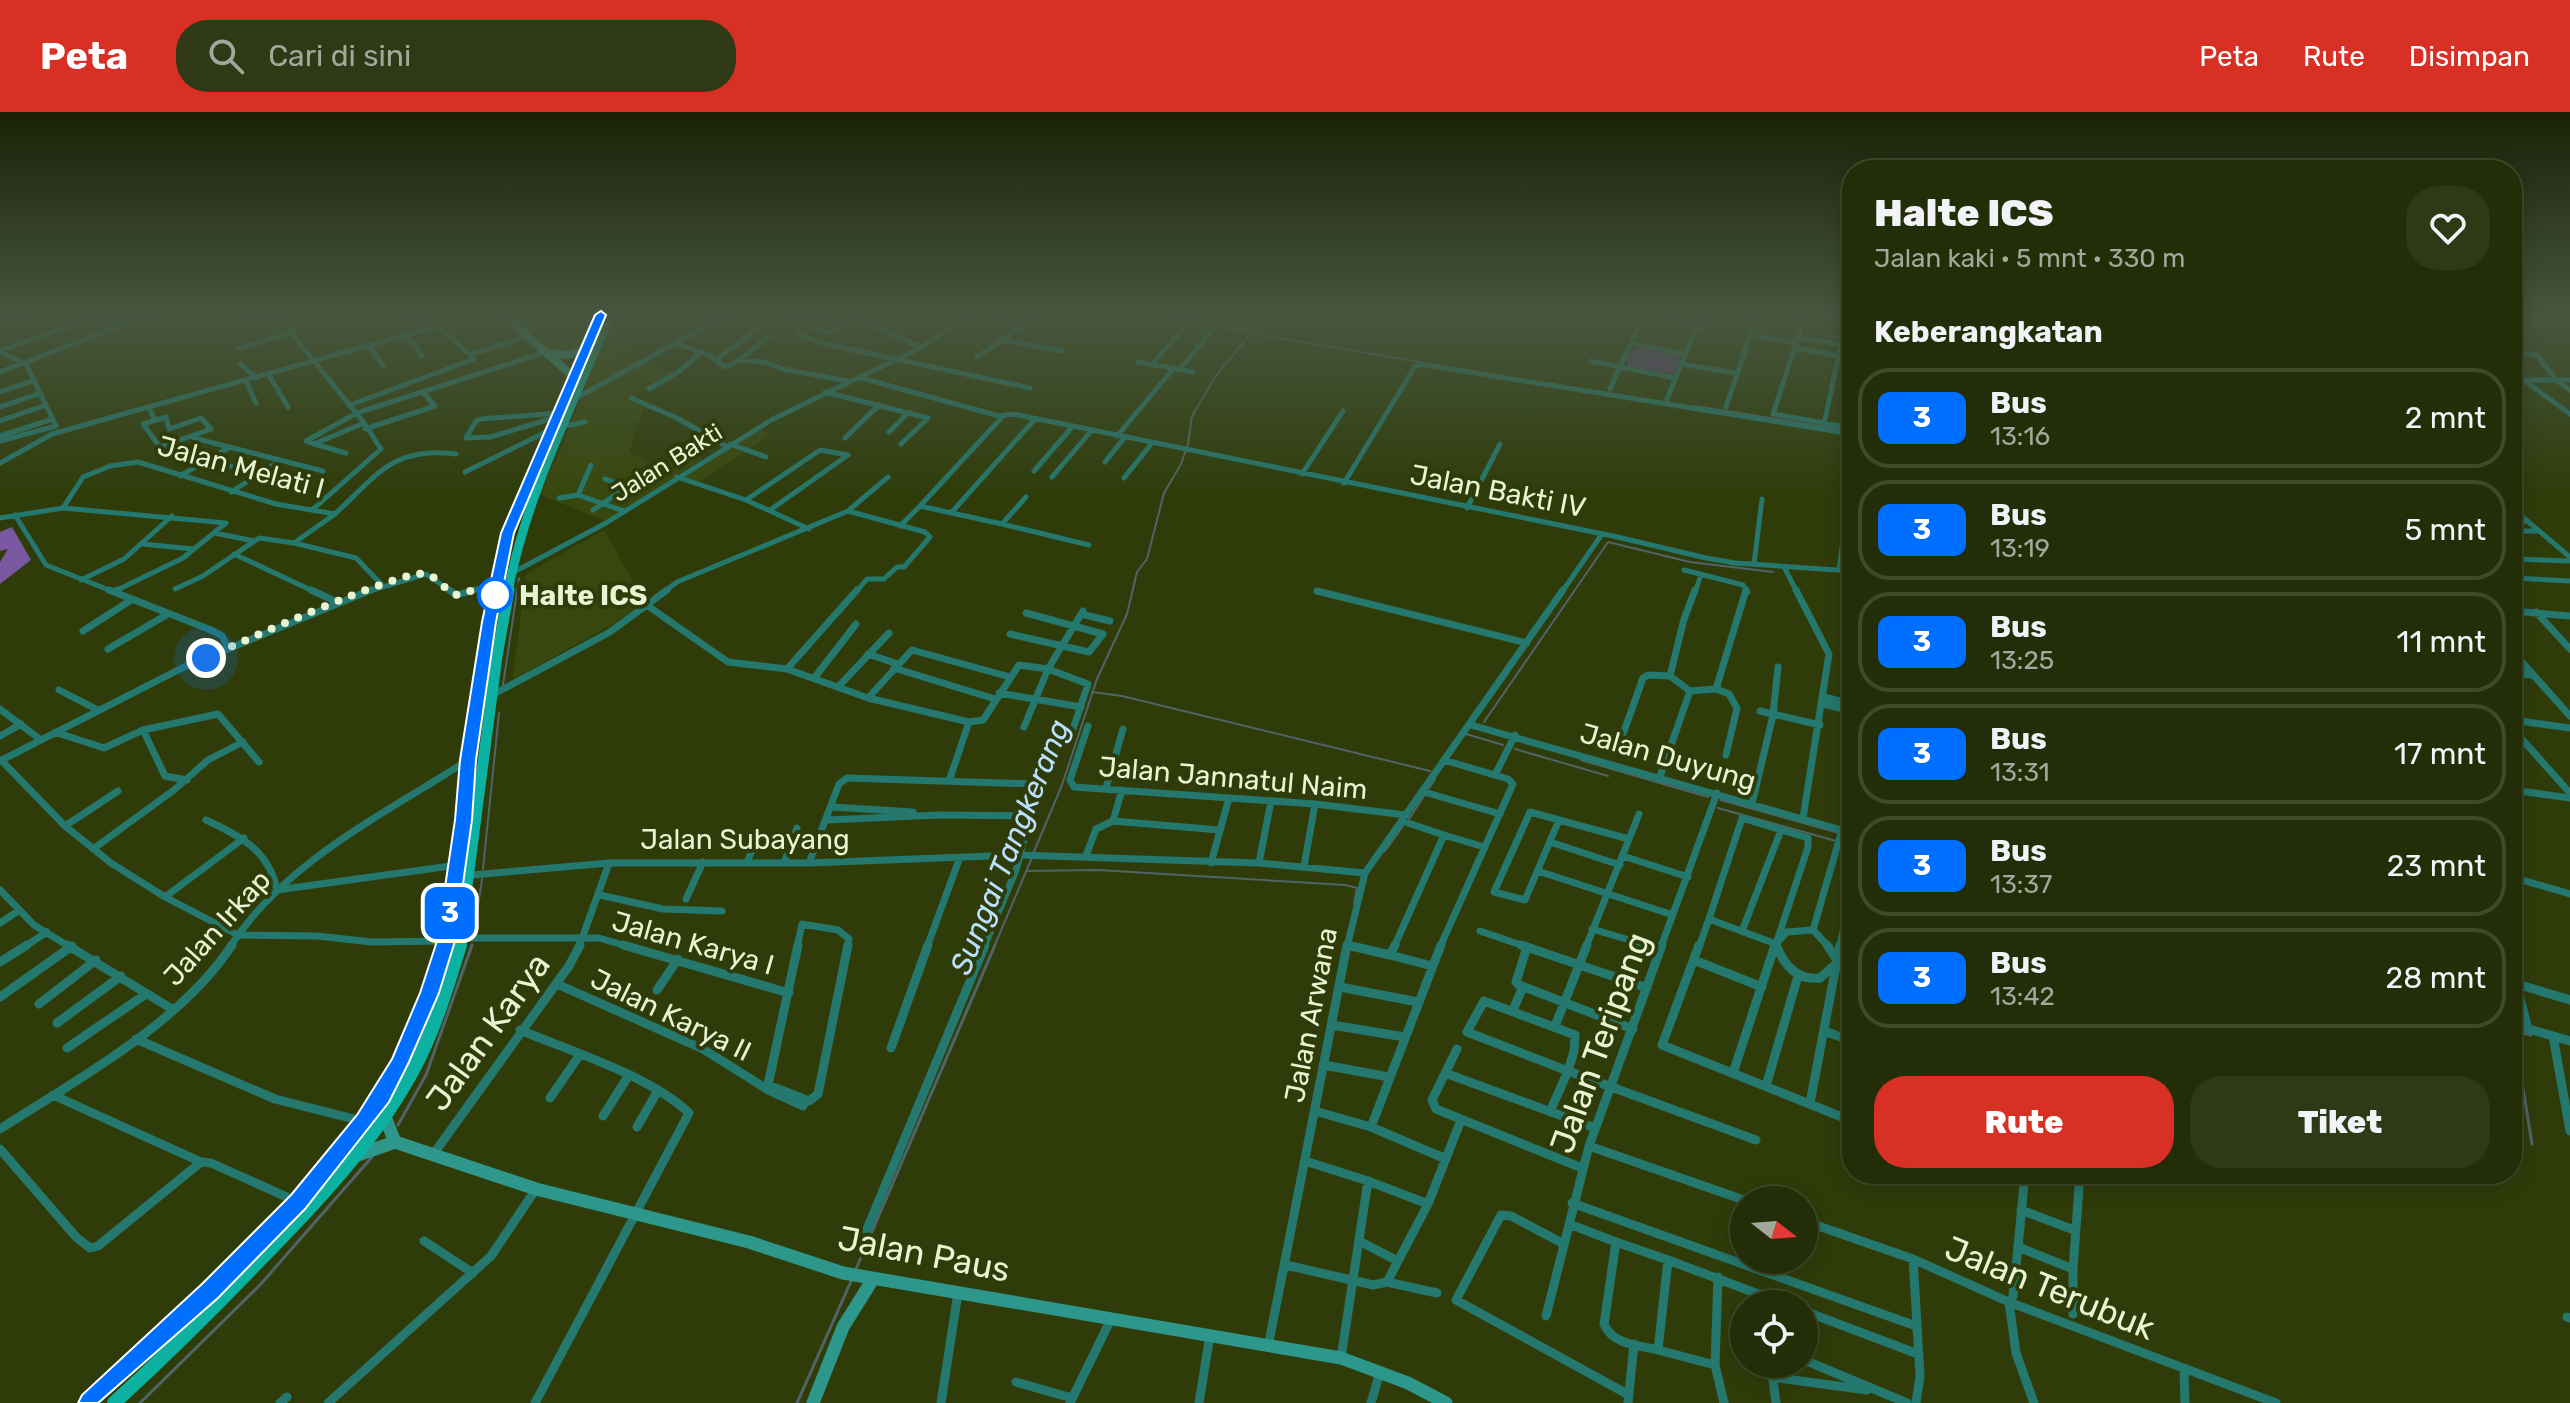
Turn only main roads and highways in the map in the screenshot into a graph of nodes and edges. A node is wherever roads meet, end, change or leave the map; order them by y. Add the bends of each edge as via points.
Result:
1 (572, 375) edge
2 (585, 375) edge
3 (575, 378) joint
4 (558, 421) junction
5 (542, 463) junction
6 (486, 739) junction
7 (472, 742) junction
8 (385, 1117) junction
9 (395, 1142) junction
10 (354, 1156) junction
11 (870, 1279) junction
12 (111, 1398) edge
13 (90, 1403) edge
14 (813, 1403) edge
15 (1446, 1403) edge

1 - 3 main road
2 - 4 main road
3 - 4 main road
4 - 5 main road
5 - 6 main road via 520,532
5 - 7 main road via 508,533
6 - 7 main road
6 - 8 main road via 462,938 435,1019
7 - 12 main road via 446,941 430,993 382,1096 298,1202
8 - 9 main road
8 - 10 main road
9 - 10 main road
9 - 11 main road, Jalan Paus via 536,1189 636,1211
10 - 12 main road via 251,1271
11 - 14 main road via 843,1327
11 - 15 main road, Jalan Paus via 1341,1358
12 - 13 main road

